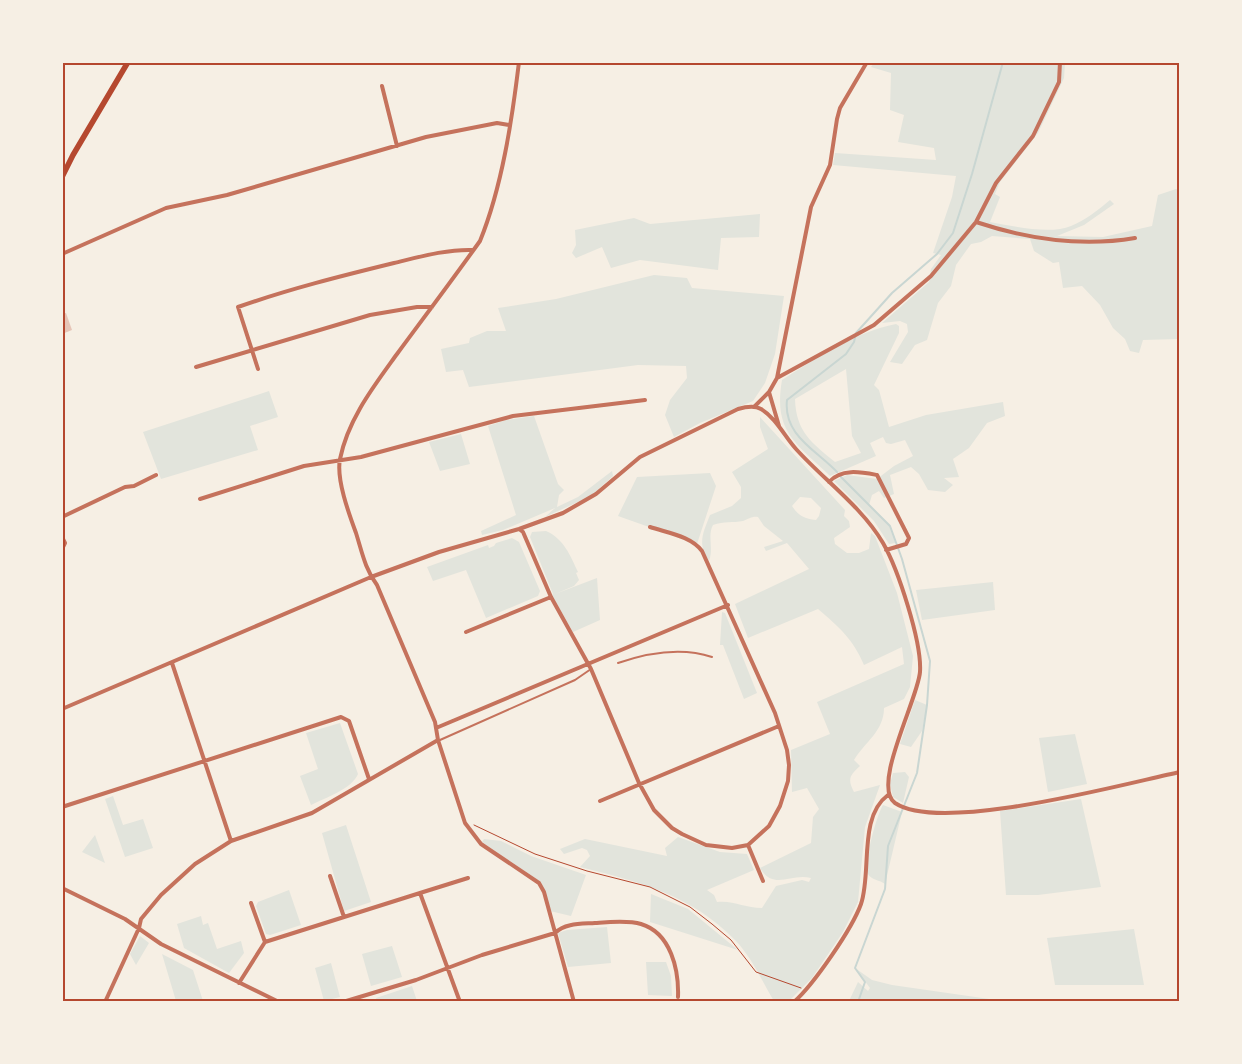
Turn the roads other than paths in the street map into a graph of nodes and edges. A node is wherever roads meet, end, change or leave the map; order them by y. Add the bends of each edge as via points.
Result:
1 (128, 62) edge
2 (519, 62) edge
3 (867, 62) edge
4 (1060, 62) edge
5 (382, 86) dead end
6 (509, 125) junction
7 (397, 146) junction
8 (73, 155) junction
9 (62, 167) edge
10 (62, 178) edge
11 (976, 222) junction
12 (1135, 238) dead end
13 (473, 250) junction
14 (62, 254) edge
15 (432, 307) junction
16 (253, 349) junction
17 (196, 367) dead end
18 (258, 369) dead end
19 (777, 378) junction
20 (770, 392) junction
21 (645, 400) dead end
22 (754, 407) junction
23 (779, 427) junction
24 (339, 461) junction
25 (156, 475) dead end
26 (829, 482) junction
27 (200, 499) dead end
28 (62, 517) edge
29 (650, 527) dead end
30 (519, 529) junction
31 (62, 537) edge
32 (62, 549) edge
33 (886, 550) junction
34 (371, 577) junction
35 (551, 597) junction
36 (728, 605) junction
37 (466, 632) dead end
38 (712, 657) dead end
39 (588, 662) junction
40 (172, 663) junction
41 (618, 663) dead end
42 (591, 669) junction
43 (62, 709) edge
44 (779, 726) junction
45 (436, 728) junction
46 (438, 740) junction
47 (205, 760) junction
48 (1180, 772) edge
49 (369, 779) junction
50 (639, 783) junction
51 (888, 795) junction
52 (600, 801) dead end
53 (62, 807) edge
54 (231, 841) junction
55 (748, 846) junction
56 (330, 876) dead end
57 (468, 878) dead end
58 (764, 880) dead end
59 (62, 888) edge
60 (420, 893) junction
61 (251, 902) dead end
62 (344, 917) junction
63 (139, 928) junction
64 (555, 933) junction
65 (265, 942) junction
66 (448, 968) junction
67 (239, 983) junction
68 (678, 997) dead end
69 (345, 1001) edge
70 (105, 1002) edge
71 (279, 1002) edge
72 (460, 1002) edge
73 (574, 1002) edge
74 (794, 1002) edge

1 - 8 main road
2 - 6 street
3 - 19 street via 840,108 830,165 812,207
4 - 11 street via 1059,82 1033,136 996,183
5 - 7 street
6 - 7 street via 497,123
6 - 13 street via 489,216 480,241
7 - 14 street via 227,195 166,208
8 - 9 main road
8 - 10 main road
11 - 12 street via 1009,233 1050,240 1112,242
11 - 19 street via 931,276 874,325
13 - 15 street
13 - 16 street via 377,267 238,307
15 - 16 street via 416,306 370,316
15 - 24 street via 360,408
16 - 17 street
16 - 18 street
19 - 20 street
20 - 22 street
20 - 23 street
21 - 24 street via 513,416
22 - 23 street via 765,412
22 - 30 street via 738,409 640,456 587,500 563,513
23 - 26 street
24 - 27 street via 304,466
24 - 34 street via 348,510
25 - 28 street
26 - 33 street via 872,528
26 - 33 street via 842,473 877,475 909,538 906,544
29 - 36 street via 697,544
30 - 34 street
30 - 35 street
31 - 32 street via 65,543
33 - 51 street via 908,613 920,665 916,690 892,761
34 - 40 street
34 - 45 street
35 - 37 street
35 - 39 street
36 - 39 street
36 - 44 street
38 - 41 lane via 701,653 644,654
39 - 42 street
39 - 45 street
40 - 43 street
40 - 47 street
42 - 46 lane via 575,680
42 - 50 street
44 - 50 street
44 - 55 street via 787,750 788,782 769,826
45 - 46 street
46 - 49 street
46 - 64 street via 465,823 482,844 539,884
47 - 49 street via 341,717 349,721
47 - 53 street
47 - 54 street
48 - 51 street via 982,811 940,815 902,807
49 - 54 street via 312,813
50 - 52 street
50 - 55 street via 662,820 682,834 722,848
51 - 74 street via 880,801 873,819 862,902 856,916 806,990
54 - 63 street via 196,864 161,895 141,919
55 - 58 street
56 - 62 street
57 - 60 street
59 - 63 street
60 - 62 street
60 - 66 street
61 - 65 street
62 - 65 street
63 - 67 street via 161,944
63 - 70 street
64 - 66 street
64 - 68 street via 561,928 580,924 641,924 665,941 679,977
64 - 73 street
65 - 67 street
66 - 69 street
66 - 72 street
67 - 71 street

